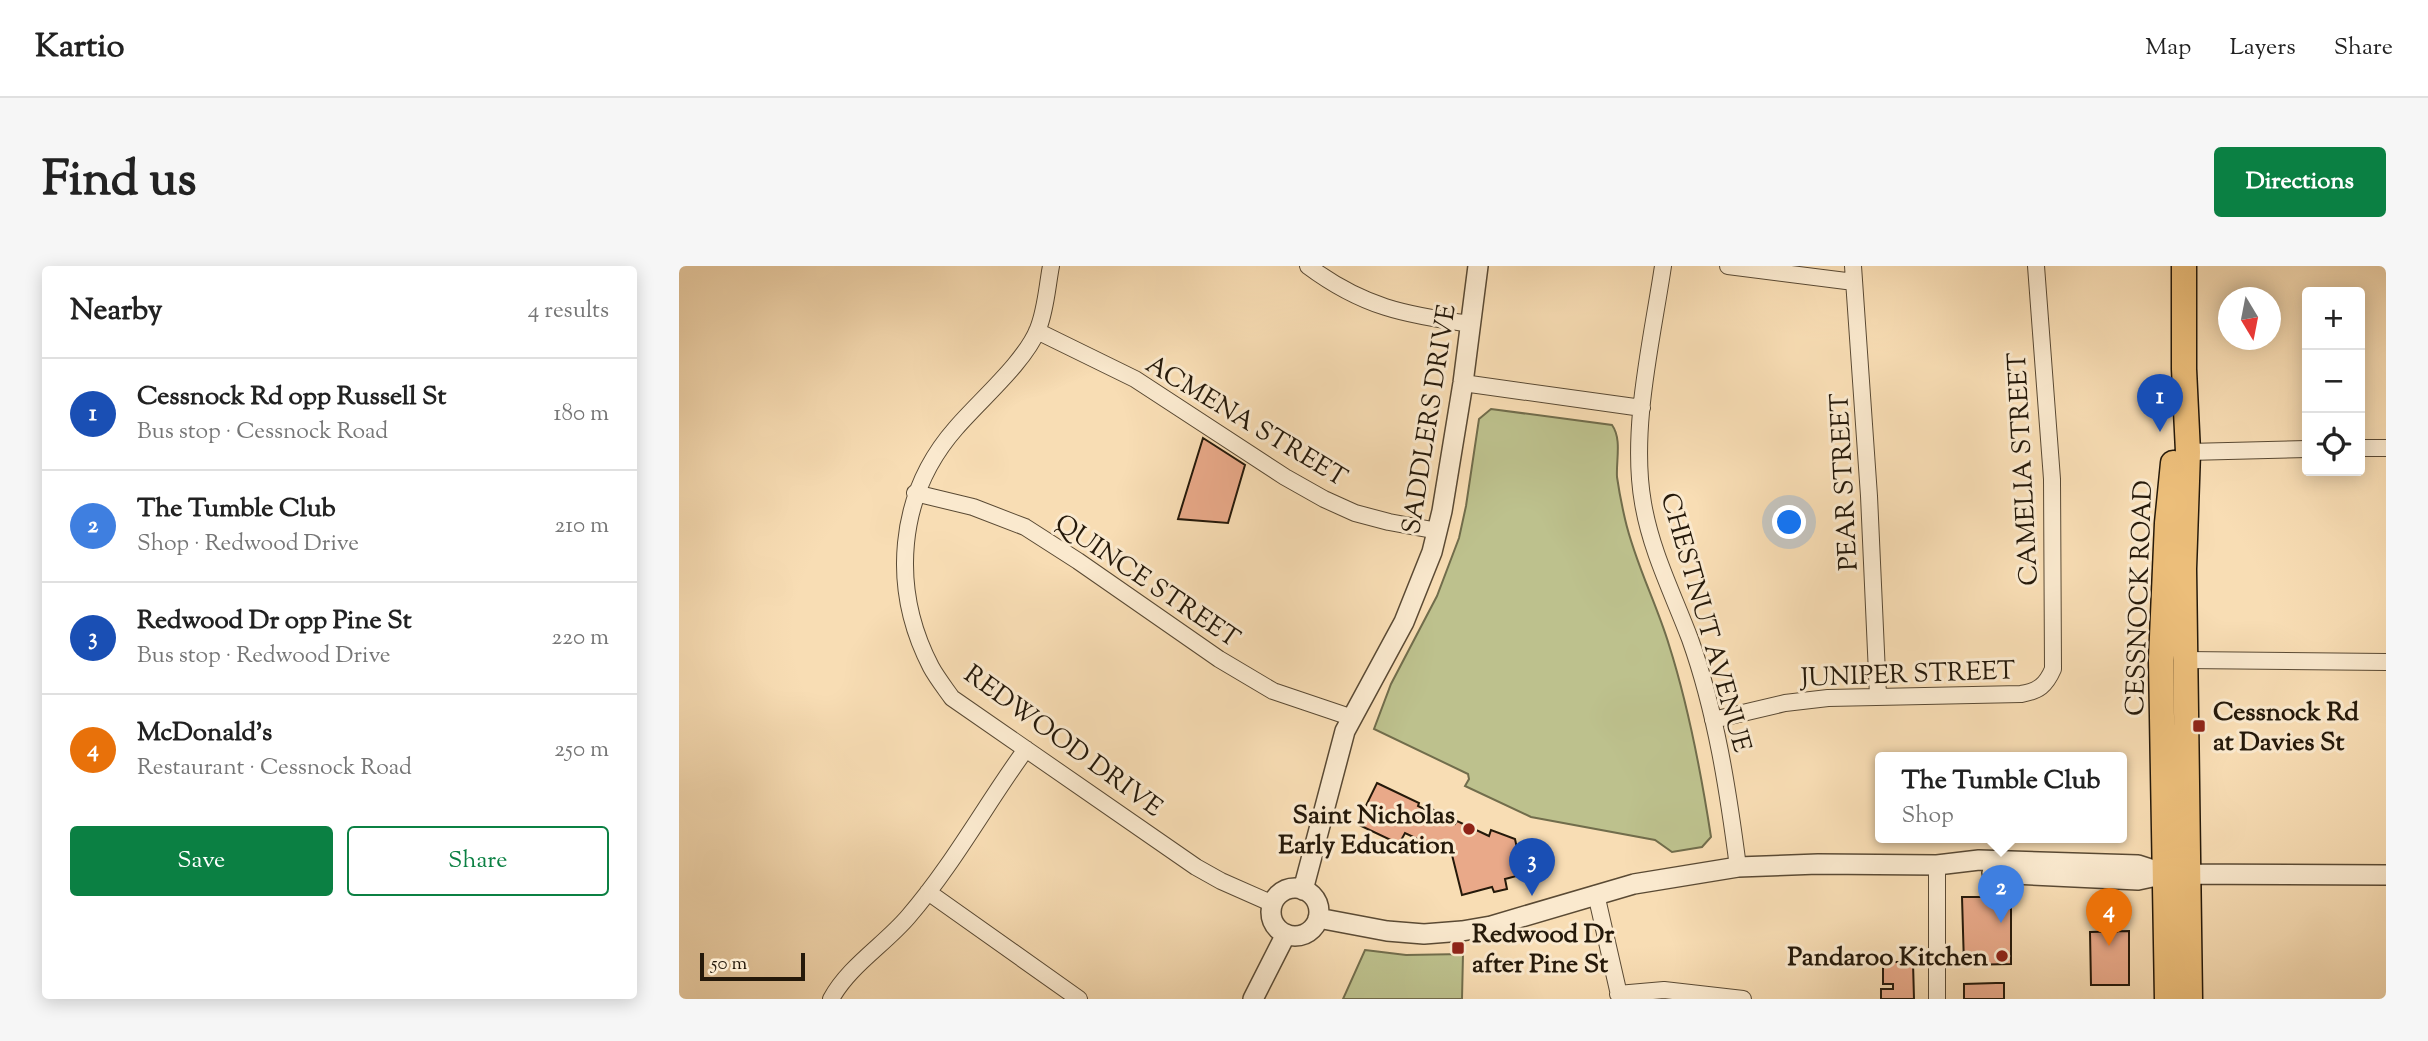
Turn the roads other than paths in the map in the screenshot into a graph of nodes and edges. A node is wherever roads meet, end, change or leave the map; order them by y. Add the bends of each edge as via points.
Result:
1 (1051, 266) edge
2 (1308, 266) edge
3 (1478, 266) edge
4 (1664, 266) edge
5 (1728, 266) edge
6 (2036, 266) edge
7 (2184, 266) edge
8 (1854, 274) edge
9 (1471, 324) junction
10 (1037, 331) junction
11 (2184, 369) junction
12 (1463, 383) junction
13 (1642, 408) junction
14 (2365, 448) edge
15 (2386, 448) edge
16 (2302, 449) edge
17 (2188, 452) junction
18 (915, 493) junction
19 (1438, 531) junction
20 (2185, 660) junction
21 (2386, 662) edge
22 (2053, 669) joint
23 (1878, 696) junction
24 (1350, 717) junction
25 (1713, 720) junction
26 (1026, 750) junction
27 (1937, 866) junction
28 (1738, 867) junction
29 (2177, 874) junction
30 (2386, 875) edge
31 (1303, 890) junction
32 (928, 892) junction
33 (1596, 894) junction
34 (1273, 904) junction
35 (1318, 918) junction
36 (1286, 934) junction
37 (1619, 996) edge
38 (831, 999) edge
39 (1079, 999) edge
40 (1252, 999) edge
41 (1743, 999) edge
42 (1937, 999) edge
43 (2167, 999) edge
44 (2190, 999) edge

1 - 10 street, REDWOOD DRIVE
2 - 9 street via 1361,299 1414,316
3 - 9 street, SADDLERS DRIVE
4 - 13 street, CHESTNUT AVENUE
5 - 8 street
6 - 22 street, CAMELIA STREET via 2052,479
7 - 11 main road, CESSNOCK ROAD
8 - 23 street, PEAR STREET
9 - 12 street, SADDLERS DRIVE
10 - 18 street, REDWOOD DRIVE via 1020,358 933,456
10 - 19 street, ACMENA STREET via 1135,379 1324,499 1355,513
11 - 17 main road, CESSNOCK ROAD
11 - 29 main road, CESSNOCK ROAD via 2167,523 2161,660
12 - 13 street
12 - 19 street, SADDLERS DRIVE
13 - 25 street, CHESTNUT AVENUE via 1643,503 1655,553 1690,640
14 - 15 street
16 - 17 street
17 - 20 main road, CESSNOCK ROAD
18 - 24 street, QUINCE STREET via 1025,527 1273,691
18 - 26 street, REDWOOD DRIVE via 904,557 915,631 932,669 953,698
19 - 24 street, SADDLERS DRIVE via 1403,622
20 - 21 street
20 - 29 main road, CESSNOCK ROAD
22 - 23 street, JUNIPER STREET via 2047,683 2021,694
23 - 25 street, JUNIPER STREET via 1786,703
24 - 31 street, SADDLERS DRIVE
25 - 28 street, CHESTNUT AVENUE via 1728,787
26 - 32 street
26 - 34 street, REDWOOD DRIVE via 1196,867
27 - 28 street via 1818,863
27 - 29 street via 2138,880
27 - 42 street
28 - 33 street
29 - 30 street
29 - 43 main road, CESSNOCK ROAD
29 - 44 main road, CESSNOCK ROAD
31 - 34 street via 1285,891
31 - 35 street via 1316,901
32 - 38 street via 857,965
32 - 39 street
33 - 35 street via 1462,932 1387,931
33 - 37 street
34 - 36 street via 1273,922
35 - 36 street via 1308,932
36 - 40 street
37 - 41 street via 1677,990

